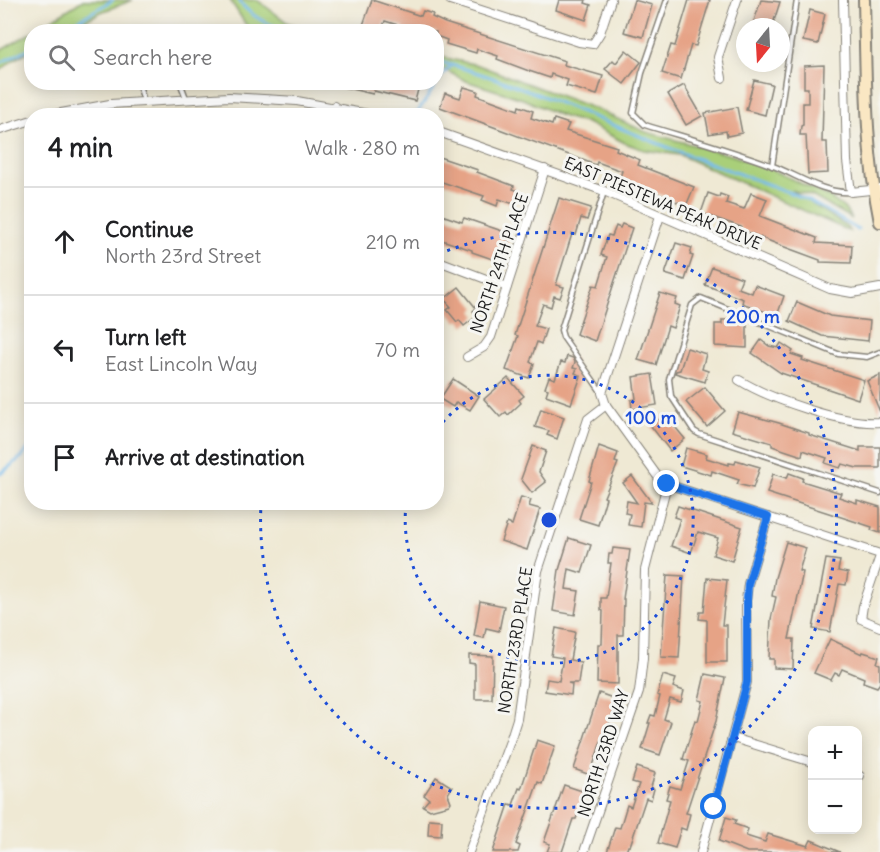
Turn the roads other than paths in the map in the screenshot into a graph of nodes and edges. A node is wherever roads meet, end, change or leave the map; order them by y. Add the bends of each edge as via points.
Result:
1 (450, 0) edge
2 (610, 0) edge
3 (667, 0) edge
4 (737, 0) edge
5 (797, 0) edge
6 (843, 0) edge
7 (864, 0) edge
8 (722, 78) dead end
9 (141, 90) edge
10 (183, 90) edge
11 (186, 99) junction
12 (144, 101) junction
13 (334, 106) joint
14 (88, 108) edge
15 (343, 108) edge
16 (24, 122) edge
17 (0, 130) edge
18 (444, 134) edge
19 (772, 166) junction
20 (545, 169) junction
21 (877, 190) edge
22 (604, 191) junction
23 (851, 192) junction
24 (660, 216) junction
25 (880, 222) edge
26 (444, 263) edge
27 (507, 287) junction
28 (880, 288) edge
29 (880, 352) edge
30 (467, 357) dead end
31 (739, 380) dead end
32 (602, 393) junction
33 (606, 405) junction
34 (880, 422) edge
35 (667, 484) junction
36 (880, 493) edge
37 (768, 517) junction
38 (880, 555) edge
39 (880, 627) edge
40 (733, 738) junction
41 (808, 760) edge
42 (469, 852) edge
43 (584, 852) edge
44 (701, 852) edge

1 - 2 street via 593,44
3 - 19 lane via 633,113 645,125
4 - 8 street via 718,57
5 - 19 lane
6 - 23 street
7 - 21 main road via 866,114
9 - 12 lane
10 - 11 lane
11 - 12 street
11 - 13 street via 259,98
12 - 14 street
13 - 15 street
16 - 17 street
18 - 20 street, EAST PIESTEWA PEAK DRIVE
19 - 23 lane via 812,183
20 - 22 street, EAST PIESTEWA PEAK DRIVE
20 - 27 street, NORTH 24TH PLACE
21 - 23 street
21 - 25 main road
22 - 24 street, EAST PIESTEWA PEAK DRIVE
22 - 32 lane via 561,330
24 - 28 street, EAST PIESTEWA PEAK DRIVE via 830,289 852,293
24 - 32 street
26 - 27 street
27 - 30 street, NORTH 24TH PLACE via 491,337 484,347
29 - 36 lane via 867,357 838,354 701,298 692,305 669,379 671,396 699,434
31 - 34 street via 757,391 833,416
32 - 33 street
33 - 35 street
33 - 42 street, NORTH 23RD PLACE via 588,419 538,571 517,719
35 - 37 street
35 - 43 street, NORTH 23RD WAY via 645,570 639,692
37 - 38 street
37 - 40 street via 748,584 747,682
38 - 39 street via 861,619
40 - 41 street
40 - 44 street

